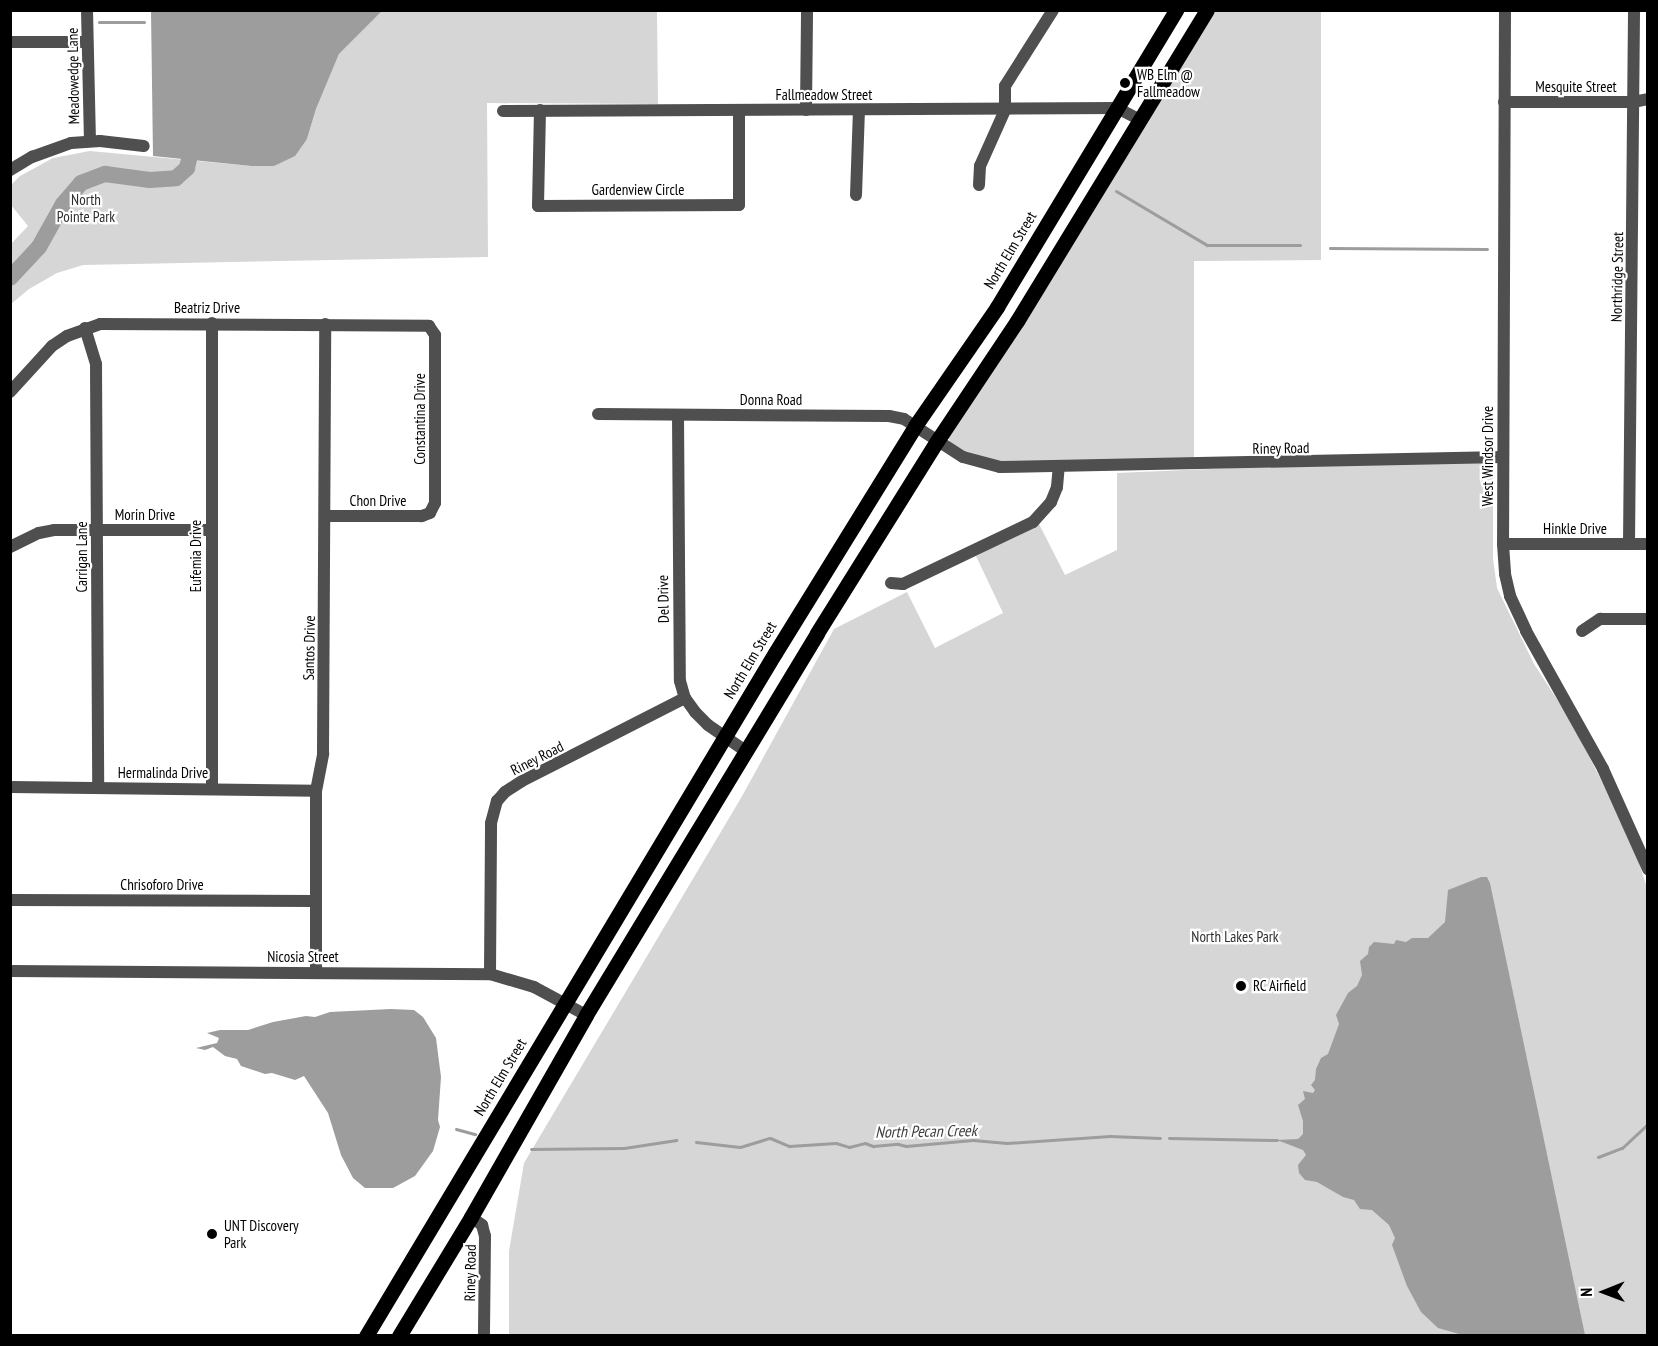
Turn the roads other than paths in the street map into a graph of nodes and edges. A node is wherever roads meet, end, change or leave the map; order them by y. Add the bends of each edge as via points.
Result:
1 (87, 10) edge
2 (807, 10) edge
3 (1053, 10) edge
4 (1176, 10) edge
5 (1207, 10) edge
6 (1505, 10) edge
7 (1634, 10) edge
8 (10, 42) edge
9 (87, 42) junction
10 (1647, 99) edge
11 (1504, 102) junction
12 (1633, 102) junction
13 (1117, 108) junction
14 (540, 110) junction
15 (739, 110) junction
16 (806, 110) junction
17 (1005, 110) junction
18 (503, 111) dead end
19 (859, 111) junction
20 (1141, 120) junction
21 (90, 141) junction
22 (144, 146) dead end
23 (10, 170) edge
24 (979, 185) dead end
25 (856, 195) dead end
26 (212, 323) junction
27 (325, 324) junction
28 (429, 326) joint
29 (85, 328) junction
30 (10, 392) edge
31 (598, 414) dead end
32 (678, 415) junction
33 (915, 426) junction
34 (937, 441) junction
35 (1503, 457) junction
36 (1059, 466) junction
37 (430, 513) joint
38 (325, 516) junction
39 (97, 530) junction
40 (211, 530) junction
41 (1503, 544) junction
42 (1629, 544) junction
43 (1647, 544) edge
44 (10, 548) edge
45 (891, 583) dead end
46 (1647, 619) edge
47 (1582, 631) dead end
48 (685, 698) junction
49 (725, 737) junction
50 (747, 752) junction
51 (10, 787) edge
52 (98, 787) junction
53 (212, 788) junction
54 (316, 791) junction
55 (1647, 869) edge
56 (10, 900) edge
57 (314, 901) junction
58 (10, 971) edge
59 (316, 971) junction
60 (490, 974) junction
61 (566, 1003) junction
62 (586, 1015) junction
63 (471, 1217) junction
64 (366, 1335) edge
65 (399, 1335) edge
66 (484, 1335) edge

1 - 9 street, Meadowedge Lane
2 - 16 street
3 - 17 street via 1005,86
4 - 13 main road, North Elm Street
5 - 20 main road
6 - 11 street, West Windsor Drive
7 - 12 street, Northridge Street
8 - 9 street
9 - 21 street, Meadowedge Lane
10 - 12 street, Mesquite Street
11 - 12 street, Mesquite Street
11 - 35 street, West Windsor Drive
12 - 42 street, Northridge Street
13 - 17 street, Fallmeadow Street
13 - 20 street, Fallmeadow Street
13 - 33 main road, North Elm Street via 997,307
14 - 15 street, Fallmeadow Street
14 - 15 street, Gardenview Circle via 538,206 739,205
14 - 18 street, Fallmeadow Street
15 - 16 street, Fallmeadow Street
16 - 19 street, Fallmeadow Street
17 - 19 street, Fallmeadow Street
17 - 24 street via 980,166
19 - 25 street
20 - 34 main road via 1017,321
21 - 22 street
21 - 23 street via 52,148
26 - 27 street, Beatriz Drive
26 - 29 street, Beatriz Drive via 112,323
26 - 40 street, Eufemia Drive
27 - 28 street, Beatriz Drive
27 - 38 street, Santos Drive
28 - 37 street, Constantina Drive via 435,335 435,503
29 - 30 street, Beatriz Drive via 52,346
29 - 39 street, Carrigan Lane via 96,364
31 - 32 street, Donna Road
32 - 33 street, Donna Road via 877,415 899,418
32 - 48 street, Del Drive via 680,681
33 - 34 street, Donna Road
33 - 49 main road, North Elm Street
34 - 36 street, Riney Road via 963,457 990,465
34 - 50 main road
35 - 36 street, Riney Road
35 - 41 street, West Windsor Drive
36 - 45 street via 1051,502 1034,522 903,584
37 - 38 street, Chon Drive
38 - 54 street, Santos Drive via 323,754
39 - 40 street, Morin Drive
39 - 44 street, Morin Drive via 39,533
39 - 52 street, Carrigan Lane
40 - 53 street, Eufemia Drive
41 - 42 street, Hinkle Drive
41 - 55 street, West Windsor Drive via 1513,605 1603,769
42 - 43 street, Hinkle Drive
46 - 47 street via 1600,619
48 - 49 street via 708,725
48 - 60 street, Riney Road via 522,781 497,801 491,823
49 - 50 street
49 - 61 main road, North Elm Street
50 - 62 main road
51 - 52 street, Hermalinda Drive
52 - 53 street, Hermalinda Drive
53 - 54 street, Hermalinda Drive
54 - 57 street, Santos Drive
56 - 57 street, Chrisoforo Drive
57 - 59 street, Santos Drive
58 - 59 street, Nicosia Street
59 - 60 street, Nicosia Street
60 - 61 street, Nicosia Street via 534,987
61 - 62 street, Nicosia Street
61 - 64 main road, North Elm Street
62 - 63 main road
63 - 65 main road
63 - 66 street, Riney Road via 482,1225 485,1236

